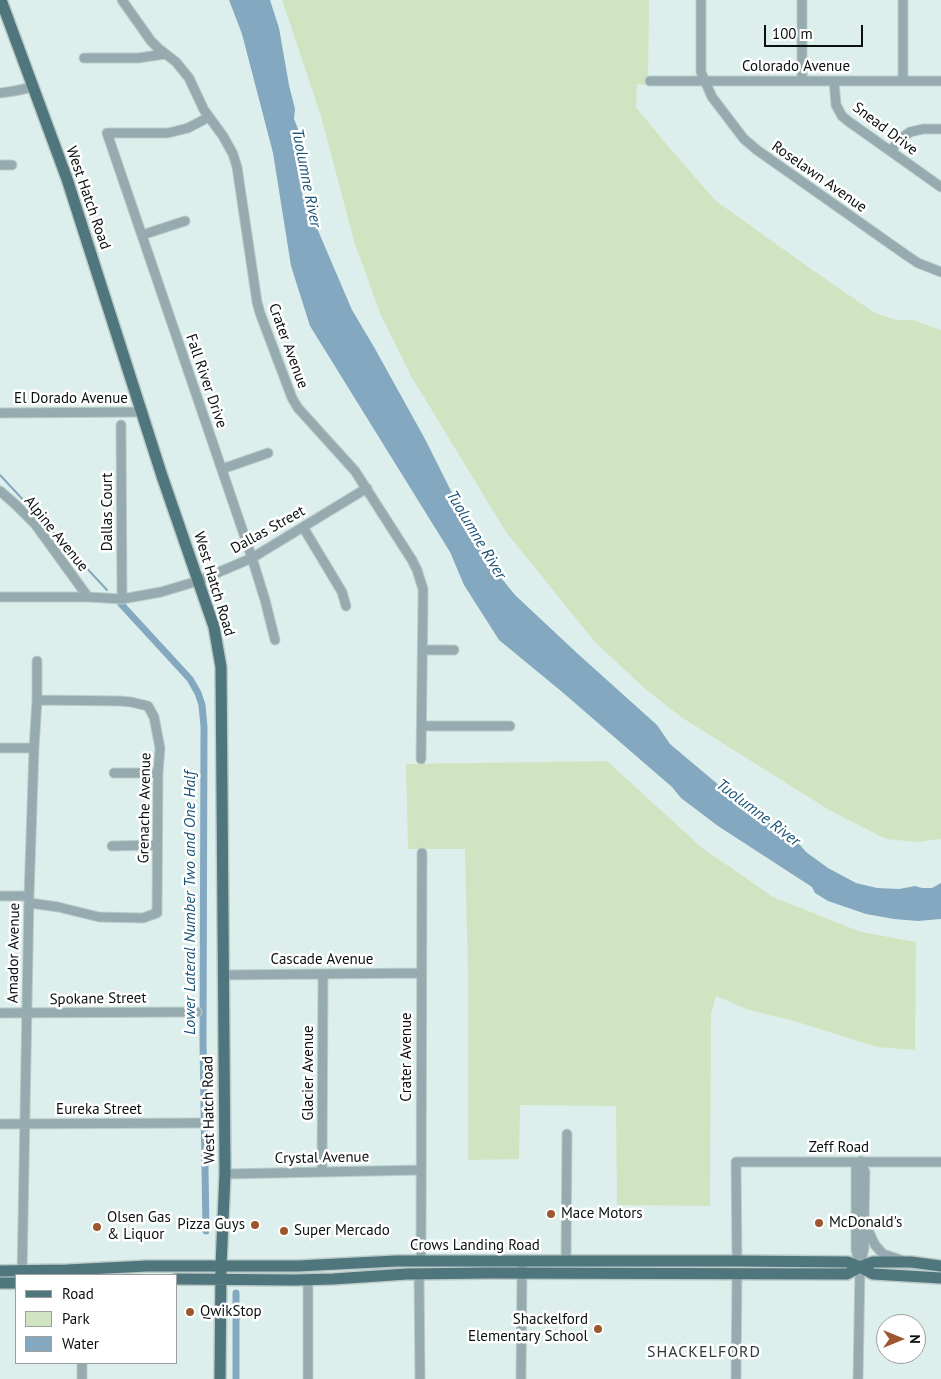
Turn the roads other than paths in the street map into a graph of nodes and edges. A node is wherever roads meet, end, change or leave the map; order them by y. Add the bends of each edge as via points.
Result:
1 (1, 0) edge
2 (122, 0) edge
3 (701, 0) edge
4 (802, 0) edge
5 (903, 0) edge
6 (165, 54) junction
7 (84, 58) dead end
8 (704, 80) junction
9 (802, 80) junction
10 (650, 81) dead end
11 (834, 81) junction
12 (903, 81) junction
13 (941, 81) edge
14 (33, 87) junction
15 (0, 92) edge
16 (209, 116) junction
17 (941, 129) edge
18 (891, 151) junction
19 (0, 165) edge
20 (12, 165) dead end
21 (941, 187) edge
22 (185, 220) dead end
23 (142, 235) junction
24 (941, 272) edge
25 (143, 412) junction
26 (0, 413) edge
27 (121, 425) dead end
28 (268, 452) dead end
29 (222, 469) junction
30 (367, 488) junction
31 (0, 491) edge
32 (302, 527) junction
33 (252, 558) junction
34 (198, 581) junction
35 (0, 596) edge
36 (88, 597) junction
37 (122, 599) junction
38 (346, 606) dead end
39 (275, 640) dead end
40 (423, 650) junction
41 (454, 650) dead end
42 (37, 661) dead end
43 (37, 700) junction
44 (422, 726) junction
45 (510, 726) dead end
46 (0, 748) edge
47 (34, 748) junction
48 (421, 759) dead end
49 (114, 773) dead end
50 (158, 773) junction
51 (157, 845) junction
52 (112, 846) dead end
53 (422, 853) dead end
54 (0, 896) edge
55 (30, 899) junction
56 (422, 973) junction
57 (323, 974) junction
58 (223, 975) junction
59 (197, 1012) dead end
60 (0, 1013) edge
61 (27, 1013) junction
62 (199, 1123) dead end
63 (0, 1124) edge
64 (24, 1124) junction
65 (567, 1134) dead end
66 (861, 1161) junction
67 (941, 1162) edge
68 (420, 1170) junction
69 (322, 1172) junction
70 (225, 1174) junction
71 (864, 1223) junction
72 (421, 1261) junction
73 (478, 1261) junction
74 (522, 1261) junction
75 (566, 1261) junction
76 (737, 1261) junction
77 (911, 1262) junction
78 (221, 1266) junction
79 (941, 1266) edge
80 (860, 1267) junction
81 (0, 1271) edge
82 (22, 1273) edge
83 (522, 1273) junction
84 (675, 1273) junction
85 (419, 1274) junction
86 (737, 1274) junction
87 (368, 1276) junction
88 (941, 1278) edge
89 (178, 1279) edge
90 (221, 1279) junction
91 (308, 1279) junction
92 (15, 1282) edge
93 (0, 1283) edge
94 (82, 1364) edge
95 (82, 1379) edge
96 (220, 1379) edge
97 (308, 1379) edge
98 (420, 1379) edge
99 (521, 1379) edge
100 (736, 1379) edge
101 (858, 1379) edge

1 - 14 main road, West Hatch Road
2 - 6 street, Crater Avenue
3 - 8 street via 701,72
4 - 9 street
5 - 12 street
6 - 7 street via 138,58
6 - 16 street, Crater Avenue via 189,78
8 - 9 street, Colorado Avenue
8 - 10 street, Colorado Avenue
8 - 24 street, Roselawn Avenue via 721,110 757,150 918,263
9 - 11 street, Colorado Avenue
11 - 12 street, Colorado Avenue
11 - 18 street, Snead Drive via 836,104 842,116
12 - 13 street, Colorado Avenue
14 - 15 street
14 - 25 main road, West Hatch Road via 67,178
16 - 23 street, Fall River Drive via 188,128 168,133 107,133
16 - 30 street, Crater Avenue via 228,144 237,167 257,302 292,398
17 - 18 street via 910,132
18 - 21 street, Snead Drive
19 - 20 street
22 - 23 street
23 - 29 street, Fall River Drive
25 - 26 street, El Dorado Avenue
25 - 34 main road, West Hatch Road
27 - 37 street, Dallas Court
28 - 29 street
29 - 33 street, Fall River Drive
30 - 32 street, Dallas Street
30 - 40 street, Crater Avenue via 417,570 423,590
31 - 36 street, Alpine Avenue via 35,524
32 - 33 street, Dallas Street
32 - 38 street via 342,592
33 - 34 street, Dallas Street
33 - 39 street, Fall River Drive
34 - 37 street, Dallas Street
34 - 58 main road, West Hatch Road via 214,627 221,667
35 - 36 street, Dallas Street
36 - 37 street, Dallas Street
40 - 41 street
40 - 44 street, Crater Avenue
42 - 43 street, Amador Avenue
43 - 47 street, Amador Avenue
43 - 50 street, Grenache Avenue via 120,701 148,706 159,738
44 - 45 street
44 - 48 street, Crater Avenue
46 - 47 street
47 - 55 street, Amador Avenue
49 - 50 street
50 - 51 street, Grenache Avenue
51 - 52 street
51 - 55 street, Grenache Avenue via 157,914 143,918 99,918
53 - 56 street, Crater Avenue
54 - 55 street
55 - 61 street, Amador Avenue
56 - 57 street, Cascade Avenue
56 - 68 street, Crater Avenue
57 - 58 street, Cascade Avenue
57 - 69 street, Glacier Avenue
58 - 70 main road, West Hatch Road
59 - 61 street, Spokane Street
60 - 61 street, Spokane Street
61 - 64 street, Amador Avenue
62 - 64 street, Eureka Street
63 - 64 street, Eureka Street
64 - 82 street, Amador Avenue
65 - 75 street
66 - 67 street, Zeff Road
66 - 71 street
66 - 76 street, Zeff Road via 736,1162
66 - 80 street via 856,1168 856,1250
68 - 69 street, Crystal Avenue
68 - 72 street, Crater Avenue
69 - 70 street, Crystal Avenue
70 - 78 main road, West Hatch Road
71 - 77 street via 875,1245 884,1254
71 - 80 street
72 - 73 main road, Crows Landing Road
72 - 78 main road, Crows Landing Road
72 - 87 main road via 410,1268 374,1272
73 - 74 main road, Crows Landing Road
73 - 85 main road via 465,1266 429,1267
74 - 75 main road, Crows Landing Road
74 - 83 street
75 - 76 main road, Crows Landing Road
76 - 80 main road, Crows Landing Road via 848,1262
76 - 84 main road via 734,1266
77 - 79 main road, Crows Landing Road
77 - 80 main road, Crows Landing Road via 873,1262
78 - 82 main road, Crows Landing Road via 147,1266
78 - 90 main road, West Hatch Road
80 - 86 main road, Crows Landing Road via 847,1274
80 - 88 main road, Crows Landing Road via 873,1274
80 - 101 street
81 - 82 main road, Crows Landing Road
83 - 84 main road, Crows Landing Road
83 - 85 main road, Crows Landing Road
83 - 99 street
84 - 86 main road, Crows Landing Road
85 - 87 main road, Crows Landing Road
85 - 98 street
86 - 100 street
87 - 91 main road, Crows Landing Road
89 - 90 main road, Crows Landing Road
90 - 91 main road, Crows Landing Road
90 - 96 main road, West Hatch Road
91 - 97 street
92 - 93 main road
94 - 95 street

